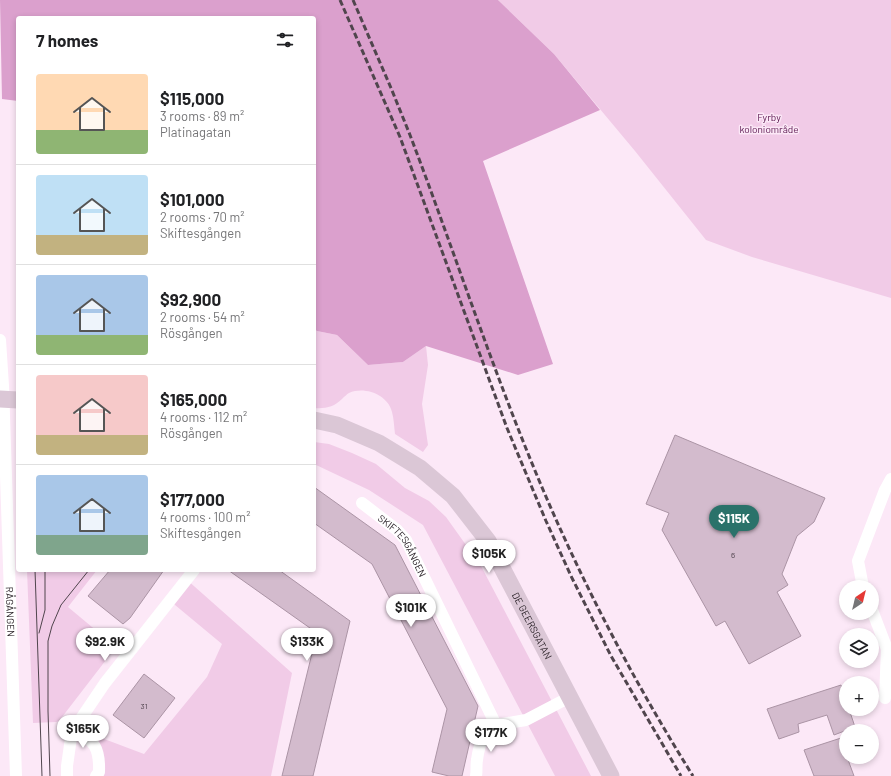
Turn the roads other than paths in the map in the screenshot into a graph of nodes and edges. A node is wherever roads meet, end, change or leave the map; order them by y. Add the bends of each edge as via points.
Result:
1 (0, 340) edge
2 (7, 399) edge
3 (316, 420) edge
4 (891, 479) edge
5 (362, 503) dead end
6 (192, 572) edge
7 (862, 580) edge
8 (876, 620) edge
9 (570, 697) junction
10 (885, 698) dead end
11 (496, 725) junction
12 (75, 728) junction
13 (477, 775) edge
14 (16, 776) edge
15 (67, 776) edge
16 (96, 776) edge
17 (611, 776) edge

1 - 2 street, RÅGÅNGEN
2 - 14 street, RÅGÅNGEN
3 - 9 main road, DE GEERSGATAN via 337,425 379,443 420,468 453,496 488,541
4 - 7 street via 858,561
5 - 11 street, SKIFTESGÅNGEN via 398,530 406,540
6 - 12 street via 94,697
8 - 10 street via 887,649
9 - 11 street via 526,720
9 - 17 main road, DE GEERSGATAN
11 - 13 street via 482,738 477,760
12 - 15 street via 71,738
12 - 16 street via 92,740 97,751 100,761

